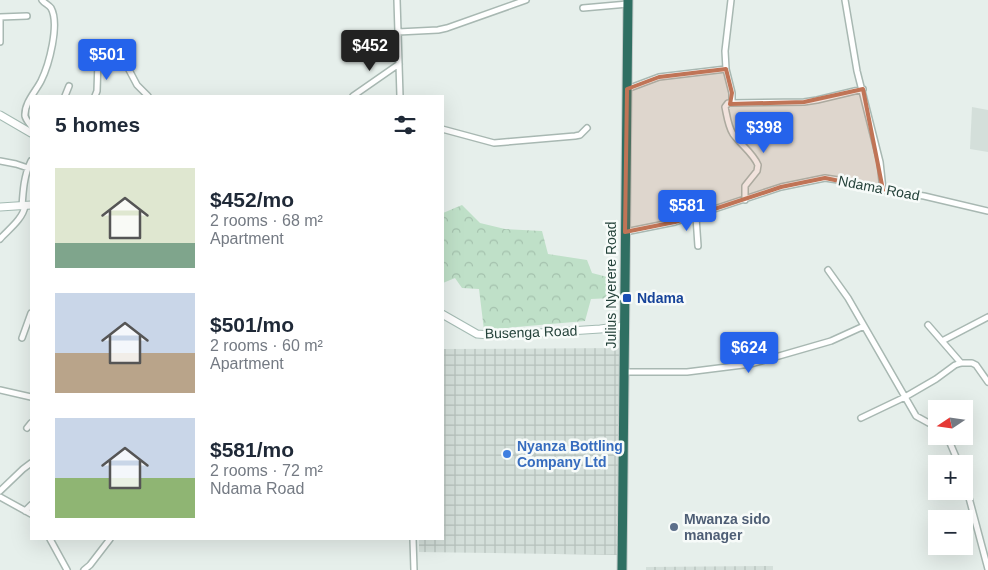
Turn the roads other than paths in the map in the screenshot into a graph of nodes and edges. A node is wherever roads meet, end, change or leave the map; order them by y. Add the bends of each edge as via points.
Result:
1 (42, 0) edge
2 (397, 0) edge
3 (526, 0) edge
4 (731, 0) edge
5 (845, 0) edge
6 (628, 2) edge
7 (583, 8) dead end
8 (27, 16) dead end
9 (0, 18) edge
10 (398, 32) junction
11 (0, 42) edge
12 (98, 61) dead end
13 (399, 64) junction
14 (127, 66) dead end
15 (726, 68) junction
16 (70, 86) dead end
17 (627, 89) junction
18 (863, 89) junction
19 (32, 95) edge
20 (66, 95) edge
21 (95, 95) edge
22 (147, 95) edge
23 (354, 95) edge
24 (400, 95) edge
25 (30, 100) edge
26 (732, 103) junction
27 (0, 115) edge
28 (30, 125) edge
29 (587, 128) dead end
30 (444, 130) edge
31 (30, 132) edge
32 (0, 161) edge
33 (30, 163) edge
34 (28, 168) junction
35 (883, 190) junction
36 (745, 200) junction
37 (26, 206) edge
38 (0, 208) edge
39 (988, 211) edge
40 (696, 217) junction
41 (625, 232) junction
42 (0, 239) edge
43 (698, 246) dead end
44 (828, 270) dead end
45 (444, 315) edge
46 (30, 316) edge
47 (988, 317) edge
48 (928, 325) dead end
49 (625, 326) junction
50 (864, 326) junction
51 (22, 338) dead end
52 (942, 341) junction
53 (961, 363) junction
54 (624, 372) junction
55 (988, 382) edge
56 (0, 390) edge
57 (30, 397) edge
58 (905, 397) junction
59 (861, 418) dead end
60 (928, 423) edge
61 (30, 424) edge
62 (27, 428) dead end
63 (30, 464) edge
64 (0, 492) edge
65 (0, 496) edge
66 (970, 500) edge
67 (30, 507) edge
68 (25, 510) junction
69 (30, 513) edge
70 (50, 540) edge
71 (109, 540) edge
72 (413, 540) edge
73 (988, 569) edge
74 (67, 570) edge
75 (84, 570) edge
76 (414, 570) edge
77 (622, 570) edge

1 - 19 street via 51,9 54,26 49,62
2 - 10 street
3 - 10 street via 447,28
4 - 15 street
5 - 18 street
6 - 7 street
6 - 17 highway, Julius Nyerere Road
8 - 9 street
9 - 11 street
10 - 13 street
12 - 21 street
13 - 23 street
13 - 24 street
14 - 22 street via 137,85
15 - 17 street via 659,78
15 - 26 street
16 - 20 street
17 - 41 highway, Julius Nyerere Road
18 - 26 street via 804,102
18 - 35 street
25 - 28 street via 26,120
26 - 36 street via 725,107 730,127 758,165 745,186
27 - 31 street
29 - 30 street via 576,136 503,143
32 - 34 street
33 - 34 street
34 - 37 street
35 - 36 street, Ndama Road via 825,178 792,184
35 - 39 street, Ndama Road
36 - 40 street, Ndama Road
37 - 38 street
37 - 42 street
40 - 41 street, Ndama Road
40 - 43 street
41 - 49 highway, Julius Nyerere Road
44 - 50 street
45 - 49 street, Busenga Road via 477,334 490,335
46 - 51 street
47 - 52 street
48 - 52 street
49 - 54 highway, Julius Nyerere Road
50 - 54 street via 832,341 751,364 687,372
50 - 58 street
52 - 53 street
53 - 55 street via 976,365
53 - 58 street
54 - 77 highway, Julius Nyerere Road
56 - 57 street
58 - 59 street
58 - 60 street via 916,416
61 - 62 street
63 - 64 street
65 - 68 street
66 - 73 street
67 - 68 street
68 - 69 street
70 - 74 street
71 - 75 street
72 - 76 street

